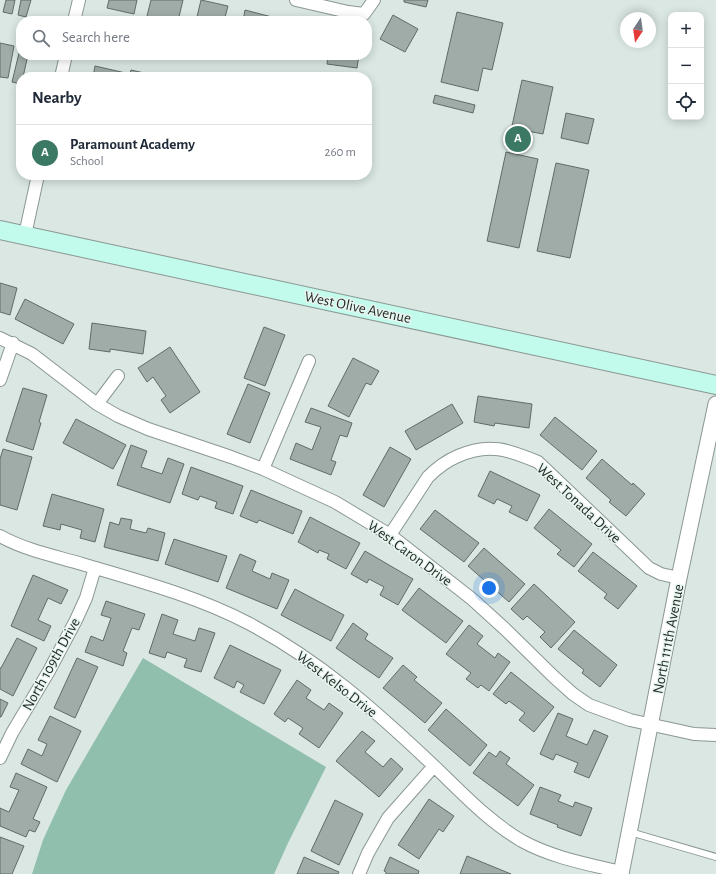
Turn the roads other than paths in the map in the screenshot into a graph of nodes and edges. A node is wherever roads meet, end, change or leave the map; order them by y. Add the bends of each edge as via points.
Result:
1 (79, 0) edge
2 (296, 0) edge
3 (374, 0) edge
4 (75, 16) edge
5 (65, 60) edge
6 (62, 72) edge
7 (37, 180) edge
8 (0, 230) edge
9 (25, 235) junction
10 (0, 338) edge
11 (12, 343) junction
12 (309, 361) dead end
13 (118, 376) dead end
14 (0, 380) edge
15 (716, 385) edge
16 (97, 404) junction
17 (716, 404) edge
18 (263, 469) junction
19 (390, 535) junction
20 (0, 536) edge
21 (95, 568) junction
22 (680, 578) junction
23 (651, 724) junction
24 (716, 735) edge
25 (0, 758) edge
26 (434, 766) junction
27 (630, 832) junction
28 (716, 857) edge
29 (621, 873) edge
30 (359, 874) edge

1 - 4 street
2 - 3 street via 364,14
5 - 6 street
7 - 9 street
8 - 9 main road, West Olive Avenue
9 - 15 main road, West Olive Avenue
10 - 11 street, West Caron Drive
11 - 14 street
11 - 16 street, West Caron Drive via 32,354
12 - 18 street
13 - 16 street
16 - 18 street, West Caron Drive via 148,429
17 - 22 street, North 111th Avenue
18 - 19 street, West Caron Drive via 335,502
19 - 22 street, West Tonada Drive via 436,469 471,450 498,449 538,462 649,568 661,574
19 - 23 street, West Caron Drive via 472,599 573,694 589,705 609,713
20 - 21 street, West Kelso Drive
21 - 25 street, North 109th Drive via 76,620
21 - 26 street, West Kelso Drive via 210,605 255,627 347,688
22 - 23 street, North 111th Avenue
23 - 24 street, West Caron Drive via 694,734
23 - 27 street, North 111th Avenue
26 - 29 street, West Kelso Drive via 488,817 522,840 573,861
26 - 30 street via 388,818
27 - 28 lane
27 - 29 street, North 111th Avenue

